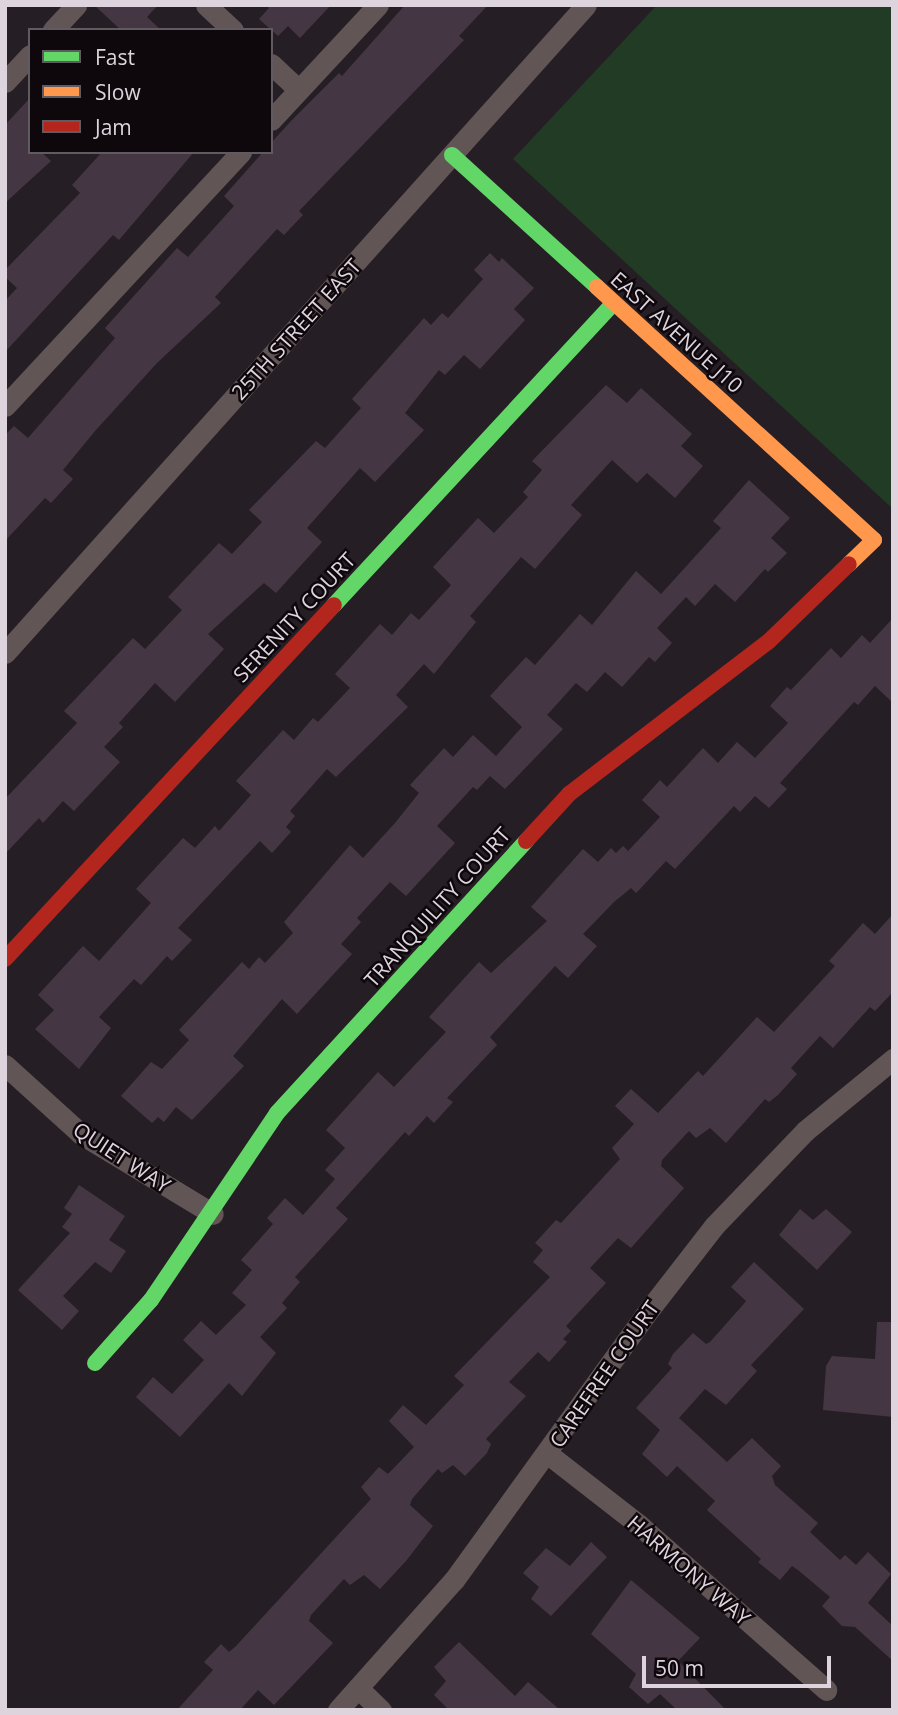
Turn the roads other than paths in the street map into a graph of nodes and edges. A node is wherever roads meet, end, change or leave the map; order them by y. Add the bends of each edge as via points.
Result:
1 (76, 5) edge
2 (206, 5) edge
3 (378, 5) edge
4 (586, 5) edge
5 (55, 28) edge
6 (231, 28) edge
7 (28, 57) edge
8 (273, 66) edge
9 (5, 82) edge
10 (299, 90) junction
11 (273, 118) edge
12 (239, 154) edge
13 (452, 155) junction
14 (614, 303) junction
15 (5, 405) edge
16 (874, 540) joint
17 (8, 644) edge
18 (5, 960) edge
19 (893, 1059) edge
20 (5, 1065) edge
21 (213, 1214) junction
22 (95, 1363) dead end
23 (548, 1454) junction
24 (358, 1688) junction
25 (826, 1690) dead end
26 (338, 1710) edge
27 (381, 1710) edge

1 - 5 street
2 - 6 street
3 - 10 street
4 - 13 street, 25TH STREET EAST
7 - 9 street
8 - 10 street
10 - 11 street
12 - 15 street
13 - 14 street, EAST AVENUE J10
13 - 17 street, 25TH STREET EAST
14 - 16 street, EAST AVENUE J10
14 - 18 street, SERENITY COURT
16 - 21 street, TRANQUILITY COURT via 768,642 569,794 277,1112
19 - 23 street, CAREFREE COURT via 805,1131 715,1226 645,1315
20 - 21 street, QUIET WAY via 81,1134
21 - 22 street, TRANQUILITY COURT via 151,1300
23 - 24 street, CAREFREE COURT via 454,1580
23 - 25 street, HARMONY WAY via 638,1524
24 - 26 street, CAREFREE COURT
24 - 27 street

